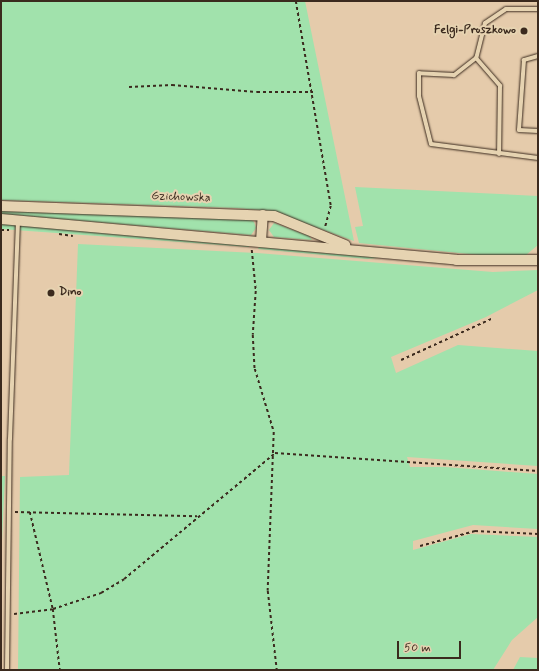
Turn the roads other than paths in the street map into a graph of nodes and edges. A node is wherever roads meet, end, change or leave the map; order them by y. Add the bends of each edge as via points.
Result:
1 (538, 9) edge
2 (538, 56) edge
3 (476, 58) junction
4 (538, 131) edge
5 (499, 154) junction
6 (538, 158) edge
7 (1, 206) edge
8 (263, 215) junction
9 (1, 219) edge
10 (18, 219) junction
11 (257, 240) junction
12 (353, 249) junction
13 (538, 260) edge
14 (7, 670) edge

1 - 3 lane via 506,9 485,23
2 - 4 lane via 524,60 519,130
3 - 5 lane via 500,86
3 - 5 lane via 454,75 419,72 419,96 430,144
5 - 6 lane
7 - 8 street, Gzichowska
8 - 11 street
8 - 12 street, Gzichowska via 274,216
9 - 10 street, Gzichowska
10 - 11 street, Gzichowska
10 - 14 lane
11 - 12 street, Gzichowska
12 - 13 street, Gzichowska via 456,260

